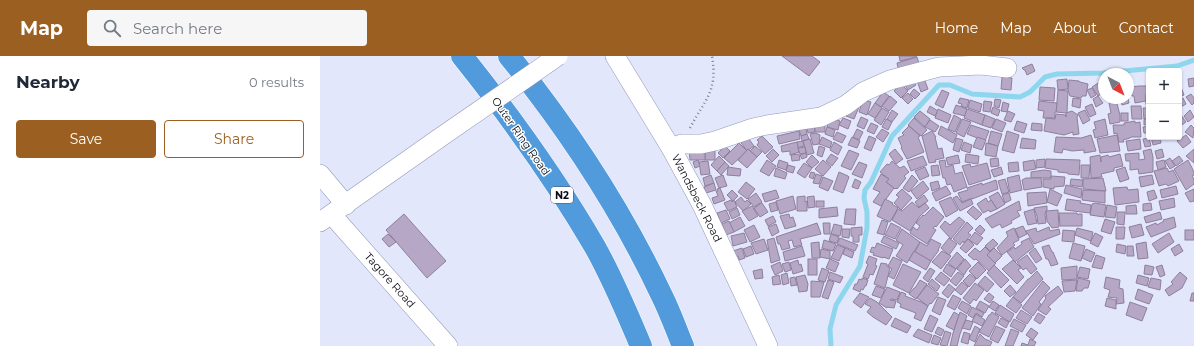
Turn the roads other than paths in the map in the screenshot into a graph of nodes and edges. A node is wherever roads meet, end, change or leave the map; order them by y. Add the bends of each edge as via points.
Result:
1 (462, 56) edge
2 (509, 56) edge
3 (558, 56) edge
4 (615, 56) edge
5 (1007, 68) dead end
6 (676, 146) junction
7 (320, 174) edge
8 (332, 214) edge
9 (448, 346) edge
10 (641, 346) edge
11 (683, 346) edge
12 (768, 346) edge

1 - 10 highway, Outer Ring Road / N2 via 526,141 577,218 619,294
2 - 11 highway via 558,120 604,187 663,297
3 - 8 street, bridge
4 - 6 street, Wandsbeck Road
5 - 6 street via 981,65 939,67 890,80 863,92 846,105 821,117 753,128 715,142
6 - 12 street, Wandsbeck Road
7 - 8 street, Tagore Road
8 - 9 street, Tagore Road

